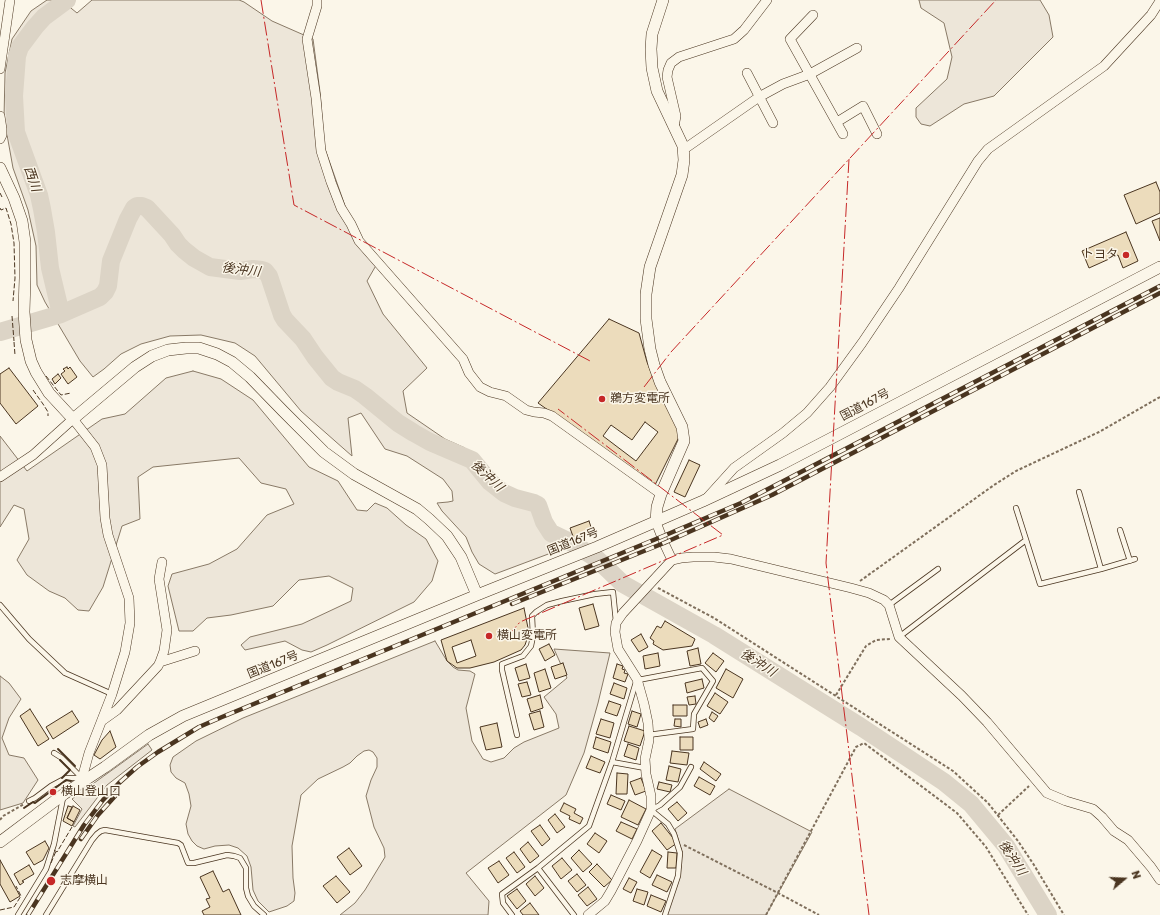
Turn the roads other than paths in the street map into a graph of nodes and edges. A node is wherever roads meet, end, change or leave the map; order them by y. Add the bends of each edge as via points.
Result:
1 (10, 0) edge
2 (318, 0) edge
3 (663, 0) edge
4 (767, 0) edge
5 (1160, 1) edge
6 (813, 16) dead end
7 (2, 37) edge
8 (857, 48) dead end
9 (0, 69) edge
10 (747, 73) dead end
11 (810, 74) junction
12 (759, 97) junction
13 (0, 116) edge
14 (837, 122) junction
15 (773, 123) dead end
16 (674, 127) junction
17 (843, 134) dead end
18 (877, 134) dead end
19 (0, 139) edge
20 (683, 150) junction
21 (0, 168) edge
22 (1160, 267) edge
23 (73, 420) junction
24 (0, 477) edge
25 (1079, 492) dead end
26 (661, 494) junction
27 (703, 502) junction
28 (1016, 508) dead end
29 (656, 522) junction
30 (1120, 530) dead end
31 (1026, 540) junction
32 (1135, 559) dead end
33 (672, 560) junction
34 (1130, 561) junction
35 (162, 562) dead end
36 (938, 569) dead end
37 (1101, 569) junction
38 (477, 595) junction
39 (889, 605) junction
40 (1, 607) edge
41 (616, 623) junction
42 (899, 638) junction
43 (195, 651) dead end
44 (160, 662) junction
45 (637, 680) junction
46 (112, 694) junction
47 (103, 720) junction
48 (517, 735) dead end
49 (648, 735) junction
50 (54, 753) dead end
51 (612, 762) junction
52 (691, 767) dead end
53 (646, 768) junction
54 (82, 780) junction
55 (64, 794) junction
56 (29, 801) road end
57 (651, 810) junction
58 (0, 842) edge
59 (538, 868) junction
60 (1160, 880) edge
61 (18, 915) edge
62 (46, 915) edge
63 (264, 915) edge
64 (512, 915) edge
65 (574, 915) edge
66 (588, 915) edge
67 (665, 915) edge

1 - 7 street
2 - 26 street via 307,39 322,151 341,208 359,241 463,359 469,373 480,387 506,396 526,410 552,416
3 - 16 street via 652,34 652,68 657,91
4 - 16 street via 734,39 679,57 671,63 667,77 676,116
5 - 27 street via 1151,15 1104,66 988,150 978,161 899,288 830,386 802,417 734,468
6 - 11 street via 790,39
7 - 9 street
8 - 11 street
10 - 12 street
11 - 12 street
11 - 14 street
12 - 15 street
12 - 20 street
13 - 19 street
14 - 17 street
14 - 18 street via 863,106
16 - 20 street
20 - 26 street via 682,175 650,267 646,294 646,319 654,365 684,437 683,445
21 - 23 street via 12,192 22,222 25,242 24,312 31,361 49,393
22 - 27 street, 国道167号 via 780,465
23 - 24 street via 33,455
23 - 38 street via 135,367 152,356 168,350 186,348 199,348 217,354 232,362 250,377 324,452 354,474 417,509 429,519 447,536 461,557
23 - 46 street via 95,447 102,465 108,535 129,598 130,623 125,652
25 - 37 lane
26 - 29 street
27 - 29 street, 国道167号
28 - 31 lane
29 - 33 street
29 - 38 street, 国道167号
30 - 34 lane
31 - 37 lane via 1040,584
31 - 42 lane
32 - 34 lane
33 - 39 street via 693,557 725,559 851,588 884,600
33 - 41 street
34 - 37 lane
35 - 44 street via 159,579 167,630
36 - 39 lane
38 - 54 street, 国道167号 via 183,716 149,735 105,767
39 - 42 street
40 - 46 lane via 29,639 65,673
41 - 45 street via 618,649
41 - 48 lane via 613,592 547,605 532,616 534,636 531,646 523,656 502,664
42 - 60 street via 987,722 1047,793 1093,809 1114,832 1128,840
43 - 44 street
44 - 47 street via 117,710
45 - 49 street via 644,704
45 - 49 lane via 702,668 713,681 694,714 692,729
45 - 51 lane
46 - 47 street
47 - 54 street via 89,753
49 - 53 street
50 - 54 lane
51 - 53 lane
51 - 59 lane via 589,826
52 - 57 lane via 680,787
53 - 57 street
54 - 55 street, 国道167号
54 - 56 lane via 66,778
55 - 58 street, 国道167号
55 - 61 lane via 46,869
57 - 66 street via 611,891 605,901
57 - 67 lane via 668,824 680,853 678,876
59 - 64 lane via 502,894 502,903
59 - 65 lane
62 - 63 lane via 92,840 105,830 178,843 188,863 227,855 240,858 246,868 248,896

